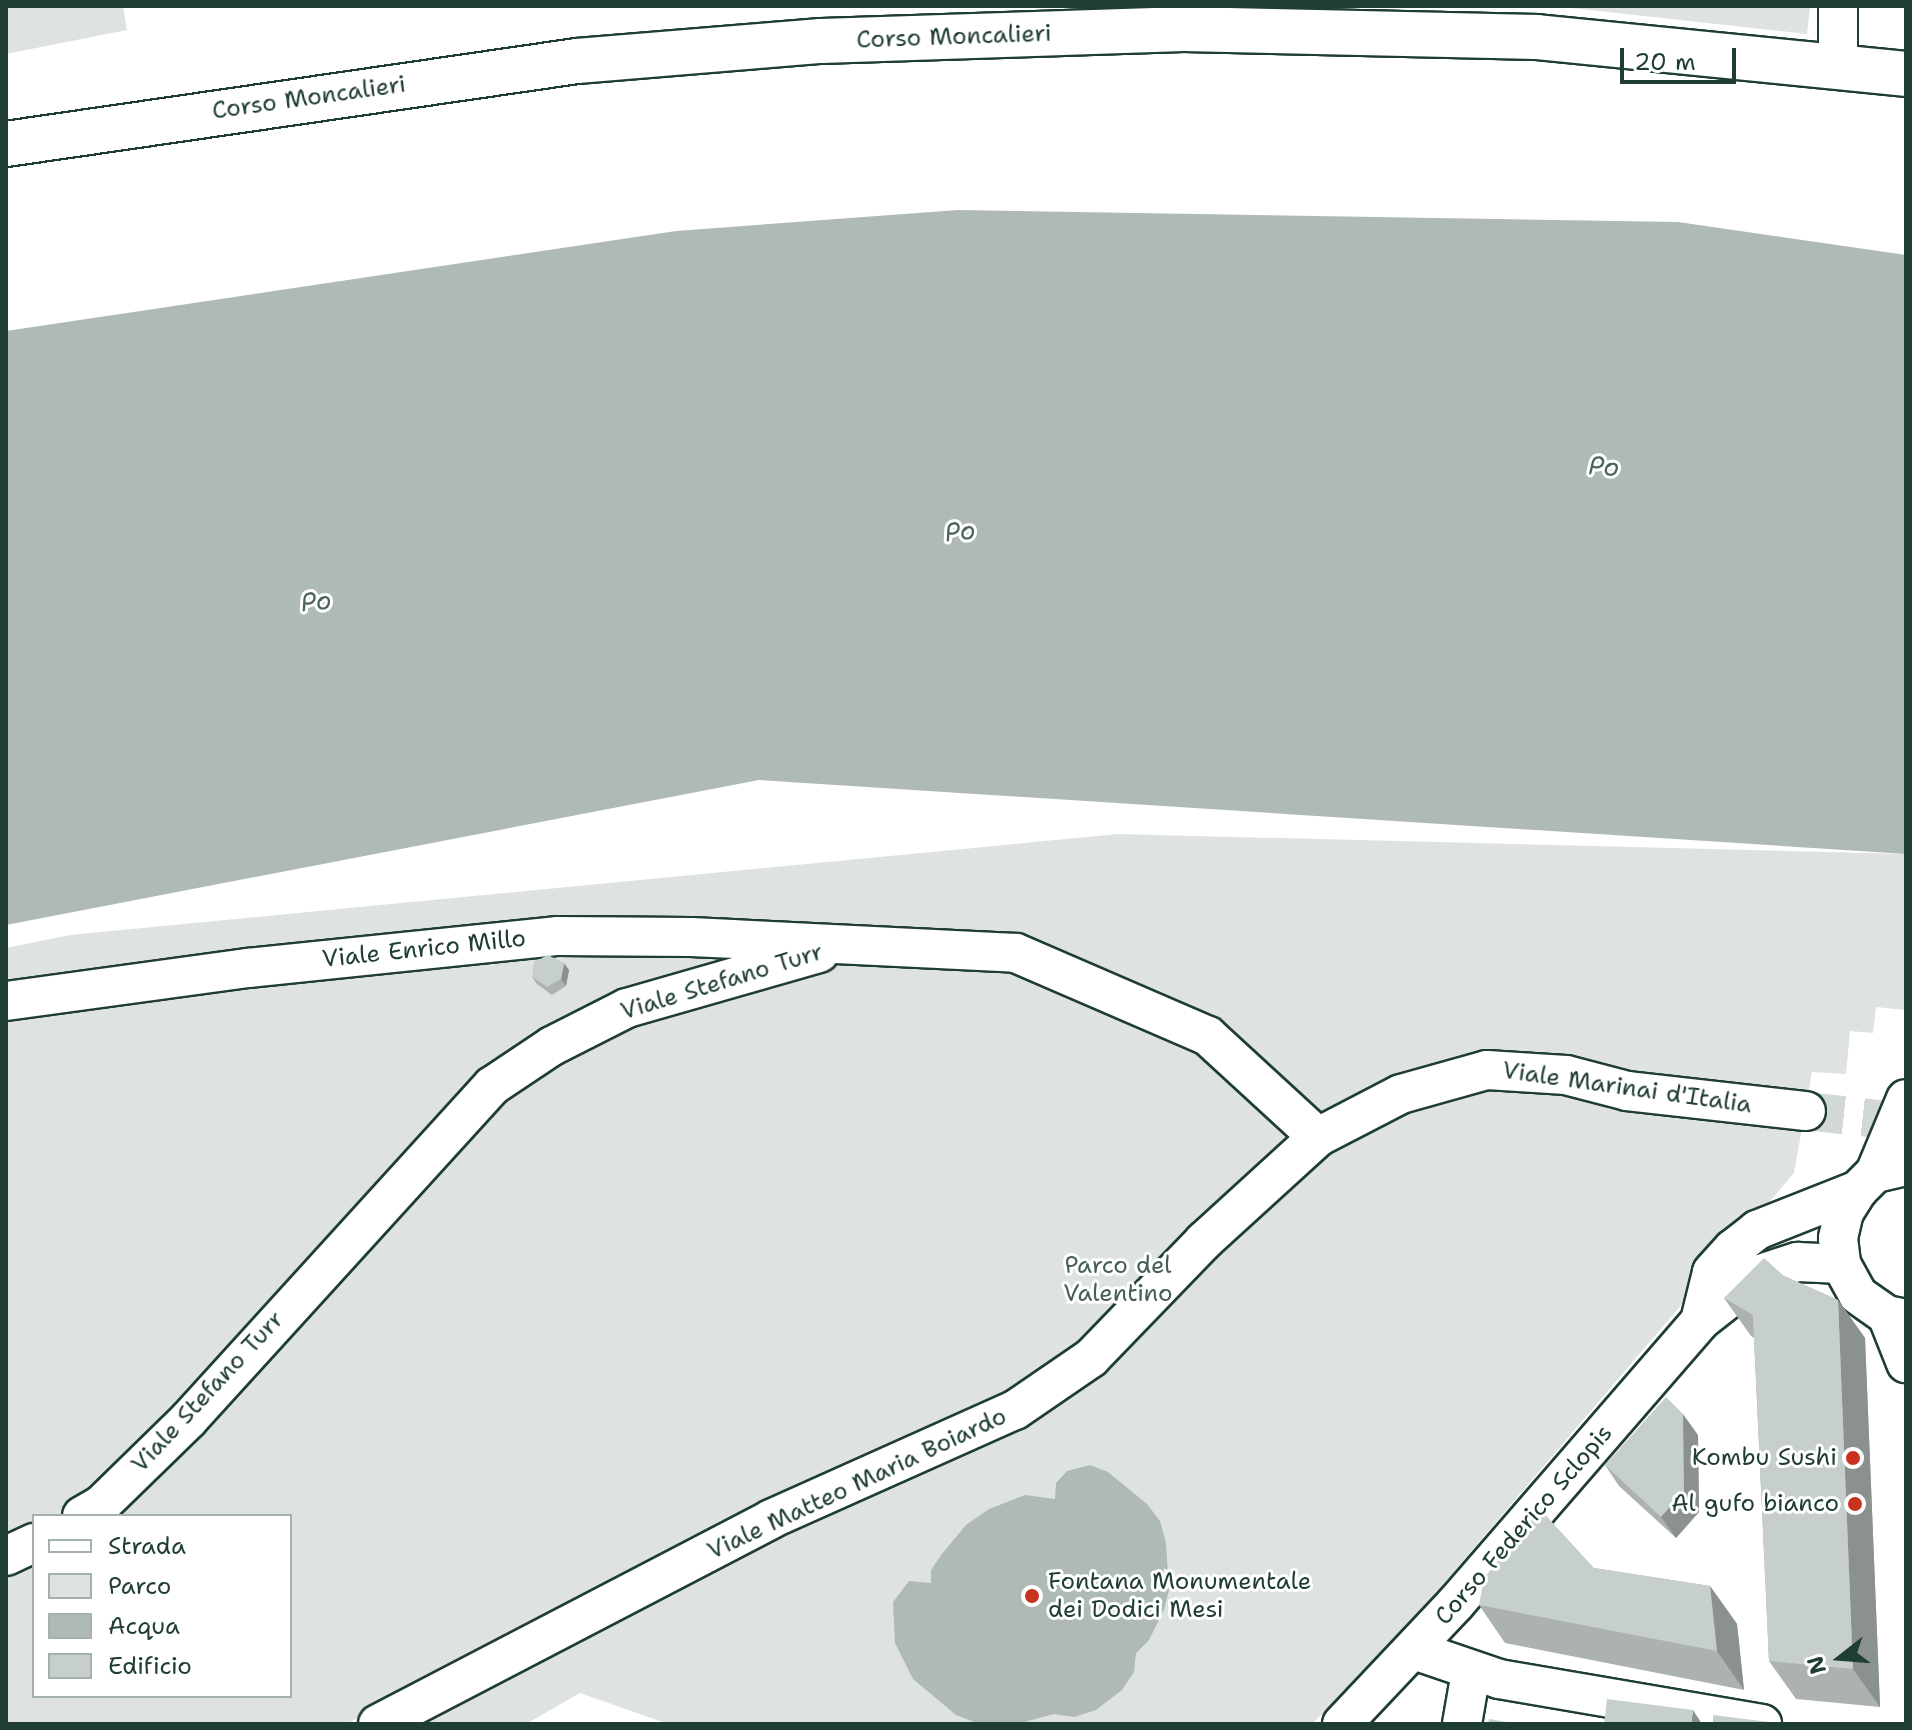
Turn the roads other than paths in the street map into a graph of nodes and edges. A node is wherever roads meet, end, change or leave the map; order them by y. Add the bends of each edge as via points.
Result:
1 (1838, 6) edge
2 (1838, 68) junction
3 (1906, 74) edge
4 (6, 144) edge
5 (844, 945) junction
6 (6, 1001) edge
7 (1906, 1099) edge
8 (1806, 1111) tunnel mouth
9 (1318, 1137) junction
10 (1880, 1176) edge
11 (1841, 1264) junction
12 (1897, 1317) edge
13 (1700, 1321) junction
14 (1906, 1363) edge
15 (85, 1514) edge
16 (32, 1544) edge
17 (6, 1556) edge
18 (1414, 1650) junction
19 (1471, 1672) junction
20 (378, 1724) edge
21 (1342, 1724) edge
22 (1462, 1724) edge
23 (1762, 1724) edge

1 - 2 street
2 - 3 main road, Corso Moncalieri
2 - 4 main road, Corso Moncalieri via 1521,36 1184,29 821,41 577,61
5 - 6 street, Viale Enrico Millo via 691,937 531,938
5 - 9 street, Viale Stefano Turr via 1016,953 1208,1036
5 - 15 street, Viale Stefano Turr via 627,1008 552,1046 492,1086 189,1419
7 - 10 street
8 - 9 street, Viale Marinai d'Italia via 1627,1091 1566,1075 1487,1070 1401,1094
9 - 20 street, Viale Matteo Maria Boiardo via 1204,1241 1091,1358 1015,1410 771,1519
10 - 11 street via 1844,1212 1838,1238
10 - 13 street, Corso Federico Sclopis via 1757,1230 1733,1249 1712,1272
11 - 12 street via 1858,1295
11 - 13 street, Corso Federico Sclopis via 1798,1262 1760,1274
12 - 14 street
13 - 18 street, Corso Federico Sclopis
16 - 17 street
18 - 19 street
18 - 21 street, Corso Federico Sclopis
19 - 22 street
19 - 23 street

